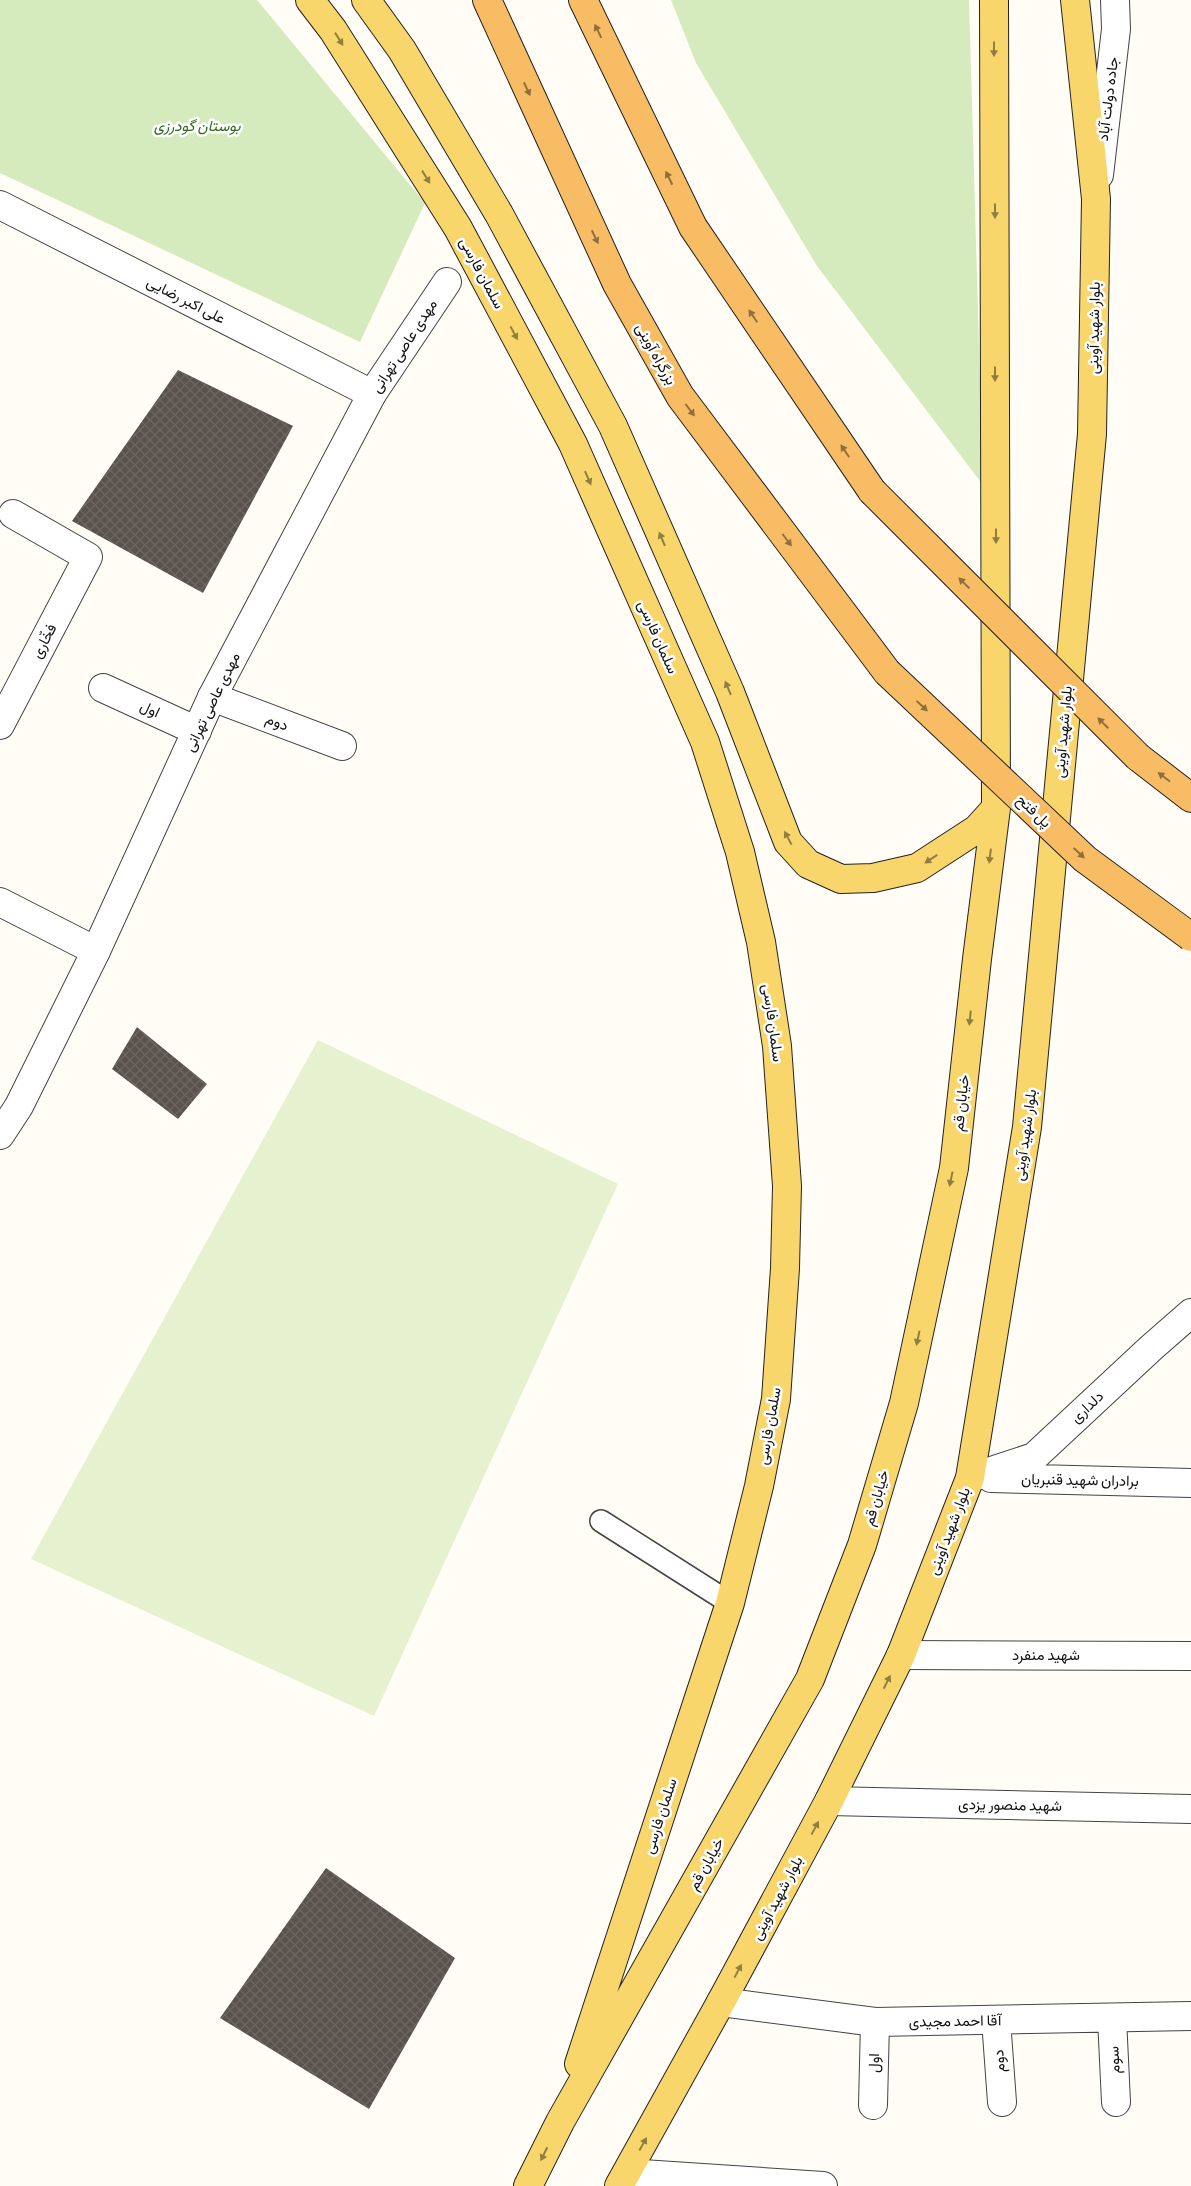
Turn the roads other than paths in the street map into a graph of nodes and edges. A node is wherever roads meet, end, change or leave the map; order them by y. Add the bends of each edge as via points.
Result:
1 (310, 0) edge
2 (366, 0) edge
3 (466, 0) edge
4 (487, 0) edge
5 (994, 0) edge
6 (1075, 0) edge
7 (1115, 0) edge
8 (584, 1) edge
9 (506, 45) junction
10 (1096, 199) junction
11 (0, 205) edge
12 (447, 282) dead end
13 (372, 394) junction
14 (13, 514) dead end
15 (886, 672) joint
16 (103, 688) dead end
17 (212, 697) junction
18 (2, 716) edge
19 (197, 731) junction
20 (342, 746) dead end
21 (1191, 798) edge
22 (996, 808) junction
23 (0, 902) edge
24 (1191, 938) edge
25 (96, 951) junction
26 (0, 1135) edge
27 (1191, 1313) edge
28 (970, 1478) junction
29 (1191, 1483) edge
30 (601, 1521) dead end
31 (730, 1603) junction
32 (900, 1655) junction
33 (1191, 1656) edge
34 (829, 1801) junction
35 (1191, 1809) edge
36 (721, 2002) junction
37 (1191, 2016) edge
38 (1112, 2018) junction
39 (996, 2020) junction
40 (875, 2022) junction
41 (1002, 2102) dead end
42 (1116, 2102) dead end
43 (873, 2105) dead end
44 (560, 2122) junction
45 (623, 2180) edge
46 (528, 2186) edge
47 (823, 2186) edge

1 -> 31 main road, سلمان فارسی via 333,30 458,228 573,444 705,742 740,852 761,942 777,1046 787,1186 776,1399 759,1486
22 -> 2 main road via 977,829 917,868 874,878 841,879 808,864 788,842 730,692 613,426 499,214 402,50
3 - 9 highway
4 - 9 highway, بزرگراه آوینی
5 -> 22 main road
6 - 10 main road, بلوار شهید آوینی
7 - 10 street, جاده دولت آباد via 1116,29
21 -> 8 highway, bridge via 1138,757 872,491 693,227
9 -> 15 highway, بزرگراه آوینی via 617,284 680,396
10 - 28 main road, بلوار شهید آوینی via 1092,434 1028,1127
11 - 13 street, علی اکبر رضایی
12 - 13 street, مهدی عاصی تهرانی
13 - 17 street, مهدی عاصی تهرانی
14 - 18 street, فخّاری via 88,557
15 -> 24 highway, پل فتح, bridge via 1085,859
16 - 19 street, اول
17 - 19 street, مهدی عاصی تهرانی
17 - 20 street, دوم
19 - 25 street, مهدی عاصی تهرانی
22 -> 44 main road, خیابان قم via 954,1168 904,1403 862,1545 810,1679
23 - 25 street
25 - 26 street, مهدی عاصی تهرانی via 19,1106
27 - 28 street, دلداری via 1034,1457
28 - 29 street, برادران شهید قنبریان
28 - 32 main road, بلوار شهید آوینی
30 - 31 lane
31 - 44 main road, سلمان فارسی
32 - 33 street, شهید منفرد
34 -> 32 main road, بلوار شهید آوینی
34 - 35 street, شهید منصور یزدی
36 -> 34 main road, بلوار شهید آوینی
36 - 40 street, آقا احمد مجیدی
45 -> 36 main road, بلوار شهید آوینی
37 - 38 street, آقا احمد مجیدی
38 - 39 street, آقا احمد مجیدی
38 - 42 street, سوم
39 - 40 street, آقا احمد مجیدی
39 - 41 street, دوم
40 - 43 street, اول
44 -> 46 main road
45 - 47 street

